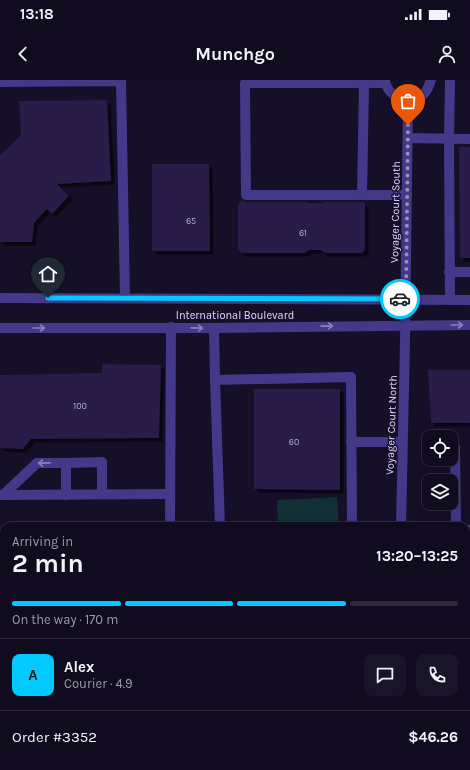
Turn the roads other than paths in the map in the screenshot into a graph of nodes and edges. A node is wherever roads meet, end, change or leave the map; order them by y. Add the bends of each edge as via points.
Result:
1 (431, 80) edge
2 (450, 80) edge
3 (385, 81) edge
4 (0, 82) edge
5 (364, 83) junction
6 (408, 100) junction
7 (408, 138) junction
8 (449, 139) junction
9 (470, 139) edge
10 (362, 195) junction
11 (407, 195) junction
12 (449, 272) junction
13 (470, 272) edge
14 (0, 298) edge
15 (125, 298) junction
16 (406, 299) junction
17 (450, 300) junction
18 (470, 300) edge
19 (406, 324) junction
20 (470, 324) edge
21 (171, 327) junction
22 (0, 328) edge
23 (214, 328) junction
24 (214, 380) junction
25 (351, 442) junction
26 (402, 442) junction
27 (66, 462) junction
28 (455, 466) edge
29 (66, 494) junction
30 (102, 494) junction
31 (170, 494) junction
32 (1, 495) edge
33 (170, 522) edge
34 (220, 522) edge
35 (352, 522) edge
36 (401, 522) edge
37 (456, 522) edge

1 - 6 street via 424,94
2 - 8 street
3 - 5 street
3 - 6 street via 390,91 398,98
4 - 15 street via 120,81
5 - 10 street
5 - 10 street via 245,83 246,195
6 - 7 street, Voyager Court South
7 - 8 street
7 - 11 street, Voyager Court South
8 - 9 street
8 - 12 street
10 - 11 street
11 - 16 street, Voyager Court South
12 - 13 street
12 - 17 street
14 - 15 street, International Boulevard
15 - 16 street, International Boulevard
16 - 17 street, International Boulevard
16 - 19 street, Voyager Court South
17 - 18 street, International Boulevard
19 -> 20 street, International Boulevard
23 -> 19 street, International Boulevard
19 - 26 street, Voyager Court North
22 -> 21 street, International Boulevard
21 -> 23 street, International Boulevard
21 - 31 street
23 - 24 street
24 - 25 street via 351,377
24 - 34 street
25 - 26 street
25 - 35 street
26 - 36 street, Voyager Court North
27 - 29 street
27 - 30 street via 102,462
27 -> 32 street via 37,463
28 - 37 street
29 - 30 street
29 - 32 street
30 - 31 street
31 - 33 street

